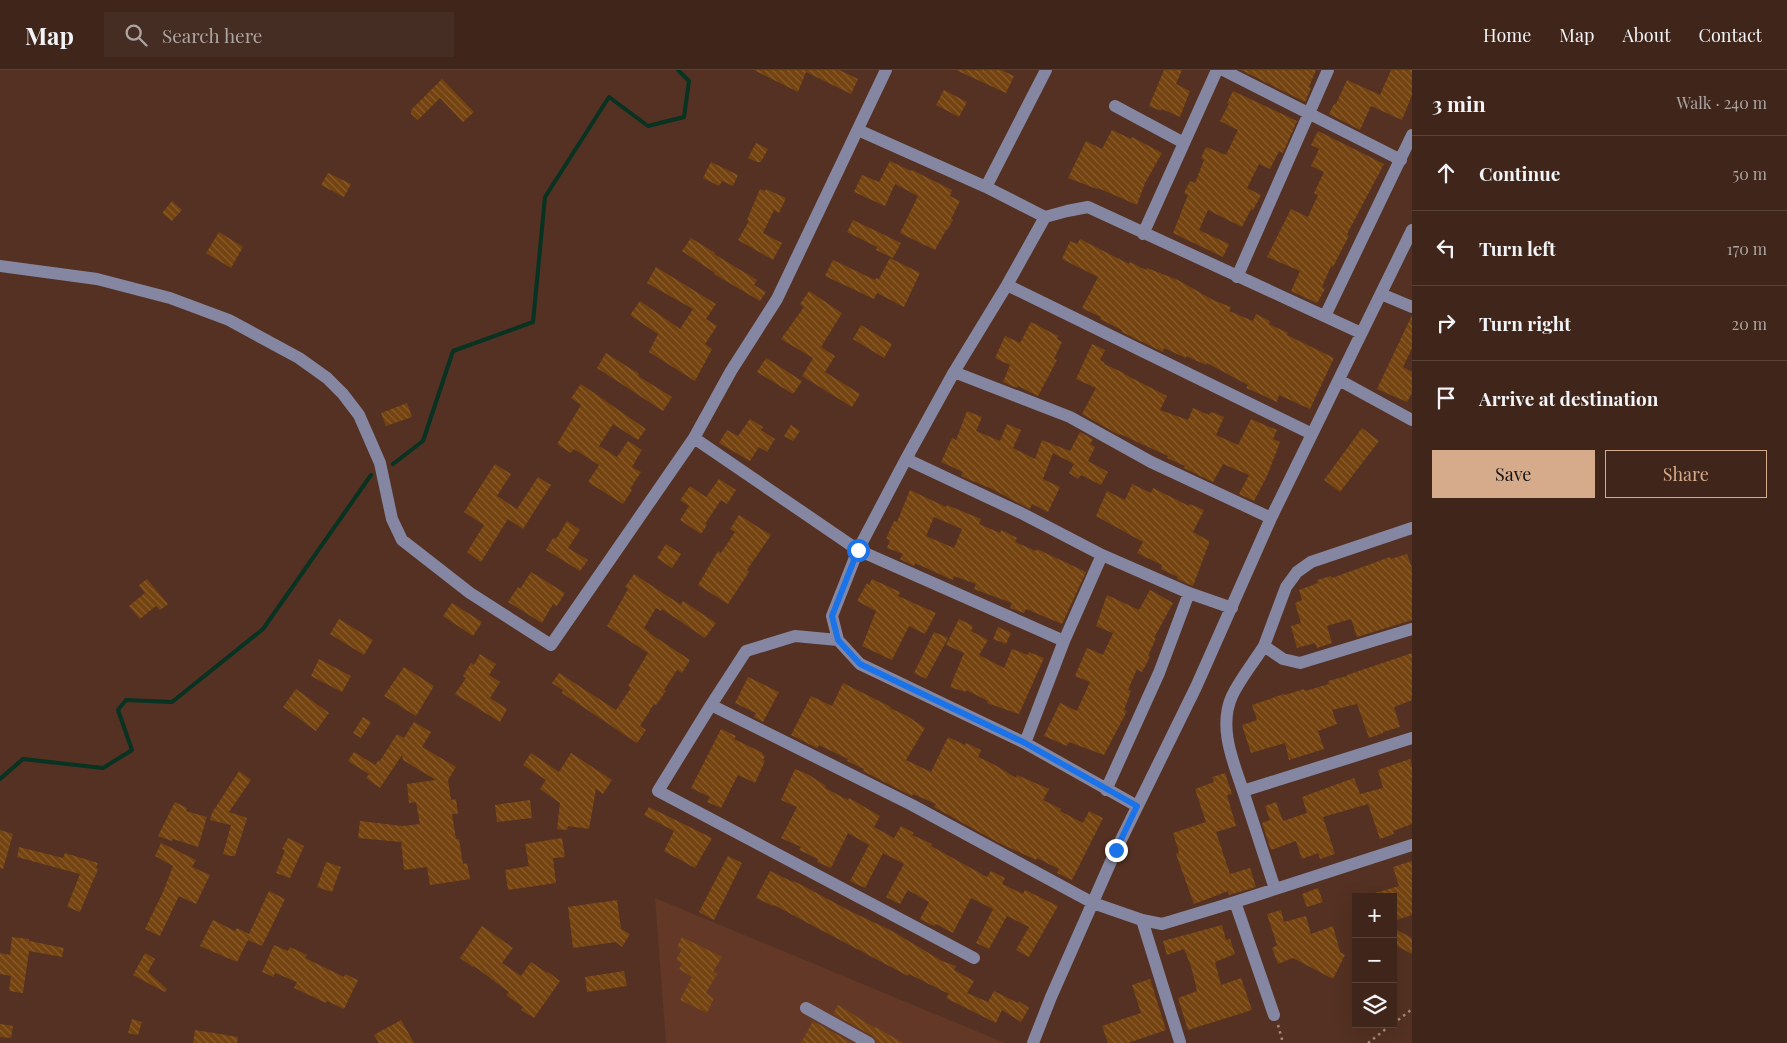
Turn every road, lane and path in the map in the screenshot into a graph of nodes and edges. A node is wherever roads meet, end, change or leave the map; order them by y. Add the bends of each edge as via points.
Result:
1 (886, 70) edge
2 (1046, 70) edge
3 (1217, 70) edge
4 (1223, 70) edge
5 (1328, 70) edge
6 (1115, 106) dead end
7 (1308, 114) junction
8 (858, 130) junction
9 (1412, 136) edge
10 (1184, 143) junction
11 (1401, 160) junction
12 (986, 188) junction
13 (1045, 217) junction
14 (1412, 230) edge
15 (1143, 234) junction
16 (0, 266) edge
17 (1237, 277) junction
18 (1007, 285) junction
19 (1381, 294) junction
20 (1412, 307) edge
21 (1324, 316) junction
22 (1362, 333) junction
23 (954, 372) junction
24 (1339, 380) junction
25 (1412, 420) edge
26 (1312, 434) junction
27 (694, 438) junction
28 (906, 459) junction
29 (1271, 518) junction
30 (1412, 528) edge
31 (858, 550) junction
32 (1102, 555) junction
33 (1189, 593) junction
34 (1232, 608) junction
35 (1412, 629) edge
36 (838, 640) junction
37 (1064, 641) junction
38 (1264, 646) junction
39 (711, 705) junction
40 (1412, 738) edge
41 (1025, 743) junction
42 (1106, 790) junction
43 (1243, 791) junction
44 (1137, 806) junction
45 (1412, 846) edge
46 (1275, 889) junction
47 (1235, 902) junction
48 (1092, 903) junction
49 (1142, 920) junction
50 (974, 958) dead end
51 (806, 1008) dead end
52 (1412, 1009) edge
53 (1274, 1015) joint
54 (1397, 1021) edge
55 (1388, 1028) edge
56 (1180, 1042) dead end
57 (869, 1043) edge
58 (1033, 1043) edge
59 (1283, 1043) edge
60 (1368, 1043) edge

1 - 8 street
2 - 12 street
3 - 10 street
4 - 7 street
5 - 7 street
6 - 10 street
7 - 11 street
7 - 17 street
8 - 12 street
8 - 27 street via 777,298
9 - 11 street
10 - 15 street
11 - 21 street
12 - 13 street
13 - 15 street via 1088,208
13 - 18 street
14 - 19 street
15 - 17 street
16 - 27 street via 96,279 170,298 229,320 299,358 327,378 359,415 380,463 392,519 402,540 470,593 551,645
17 - 21 street
18 - 23 street
18 - 26 street
19 - 20 street
19 - 22 street
21 - 22 street
22 - 24 street
23 - 28 street
23 - 29 street via 1070,417 1151,462
24 - 25 street
24 - 26 street
26 - 29 street
27 - 31 street
28 - 31 street
28 - 32 street
29 - 34 street
30 - 38 street via 1311,562 1297,572 1286,588
31 - 36 street via 832,616
31 - 37 street
32 - 33 street
32 - 37 street
33 - 34 street
33 - 42 street via 1160,673
34 - 44 street
35 - 38 street via 1300,662 1283,659
36 - 39 street via 796,636 746,651
36 - 41 street via 860,664
37 - 41 street
38 - 43 street via 1232,695 1226,718 1226,734
39 - 48 street via 912,805
39 - 50 street via 658,791
40 - 43 street
41 - 42 street
42 - 44 street
43 - 46 street
44 - 48 street
45 - 46 street
46 - 47 street
47 - 49 street via 1162,924
47 - 53 street
48 - 49 street
48 - 58 street
49 - 56 street
51 - 57 street
52 - 54 path
53 - 59 path
55 - 60 path

